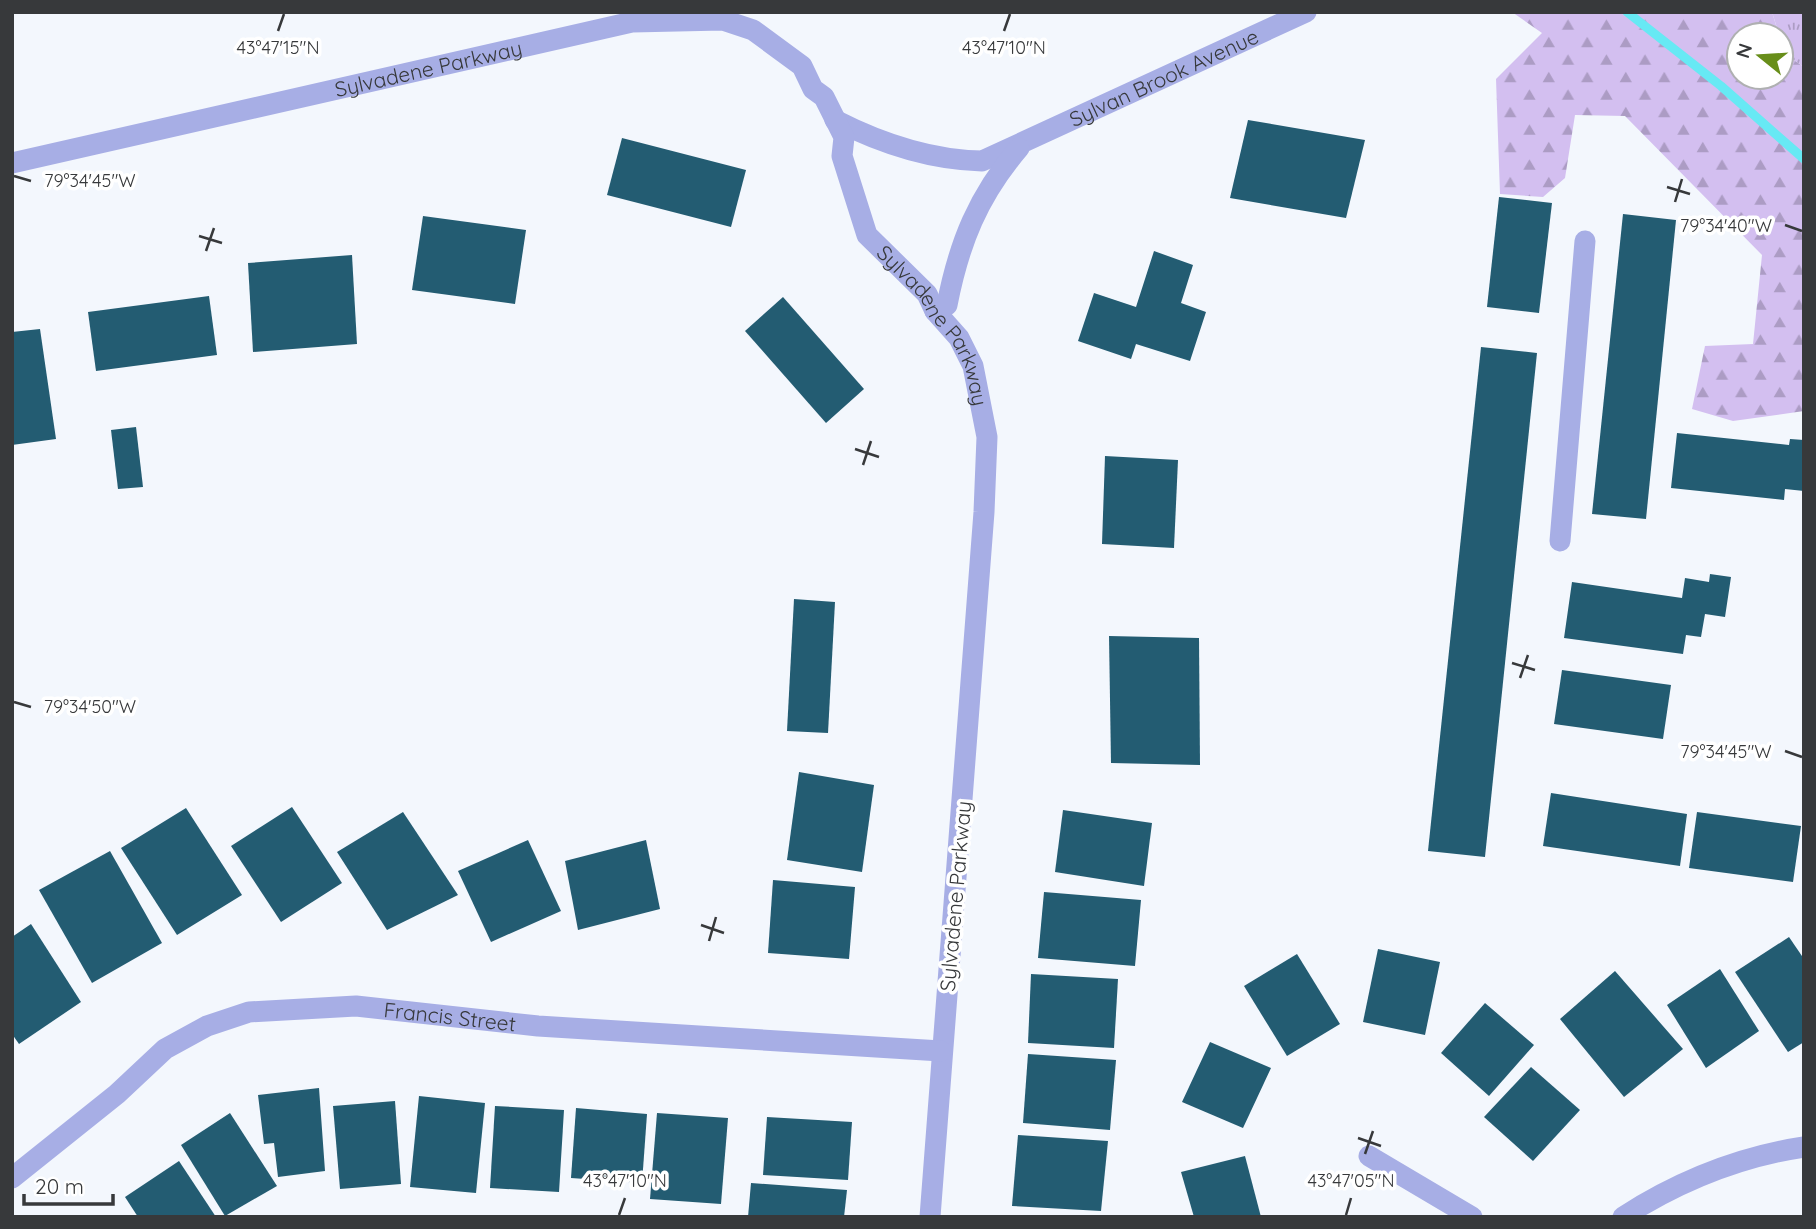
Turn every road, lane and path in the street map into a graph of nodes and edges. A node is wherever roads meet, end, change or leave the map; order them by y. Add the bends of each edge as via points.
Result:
1 (1306, 12) edge
2 (835, 120) junction
3 (1021, 146) junction
4 (12, 163) edge
5 (1585, 241) dead end
6 (935, 311) junction
7 (1560, 541) dead end
8 (941, 1051) junction
9 (1804, 1147) edge
10 (1369, 1156) dead end
11 (12, 1178) edge
12 (930, 1217) edge
13 (1472, 1217) edge
14 (1623, 1217) edge

1 - 3 street, Sylvan Brook Avenue
2 - 3 street, Sylvan Brook Avenue via 863,135 931,158 982,161
2 - 4 street, Sylvadene Parkway via 802,66 752,30 723,20 667,20 632,22
2 - 6 street, Sylvadene Parkway via 844,137 842,156 867,235 927,294
3 - 6 street, Sylvan Brook Avenue via 996,175 975,211 947,305
5 - 7 street
6 - 8 street, Sylvadene Parkway via 959,338 973,366 987,437 964,806
8 - 11 street, Francis Street via 538,1026 355,1006 249,1012 207,1026 165,1049
8 - 12 street, Sylvadene Parkway
9 - 14 street via 1762,1153 1708,1172
10 - 13 street

